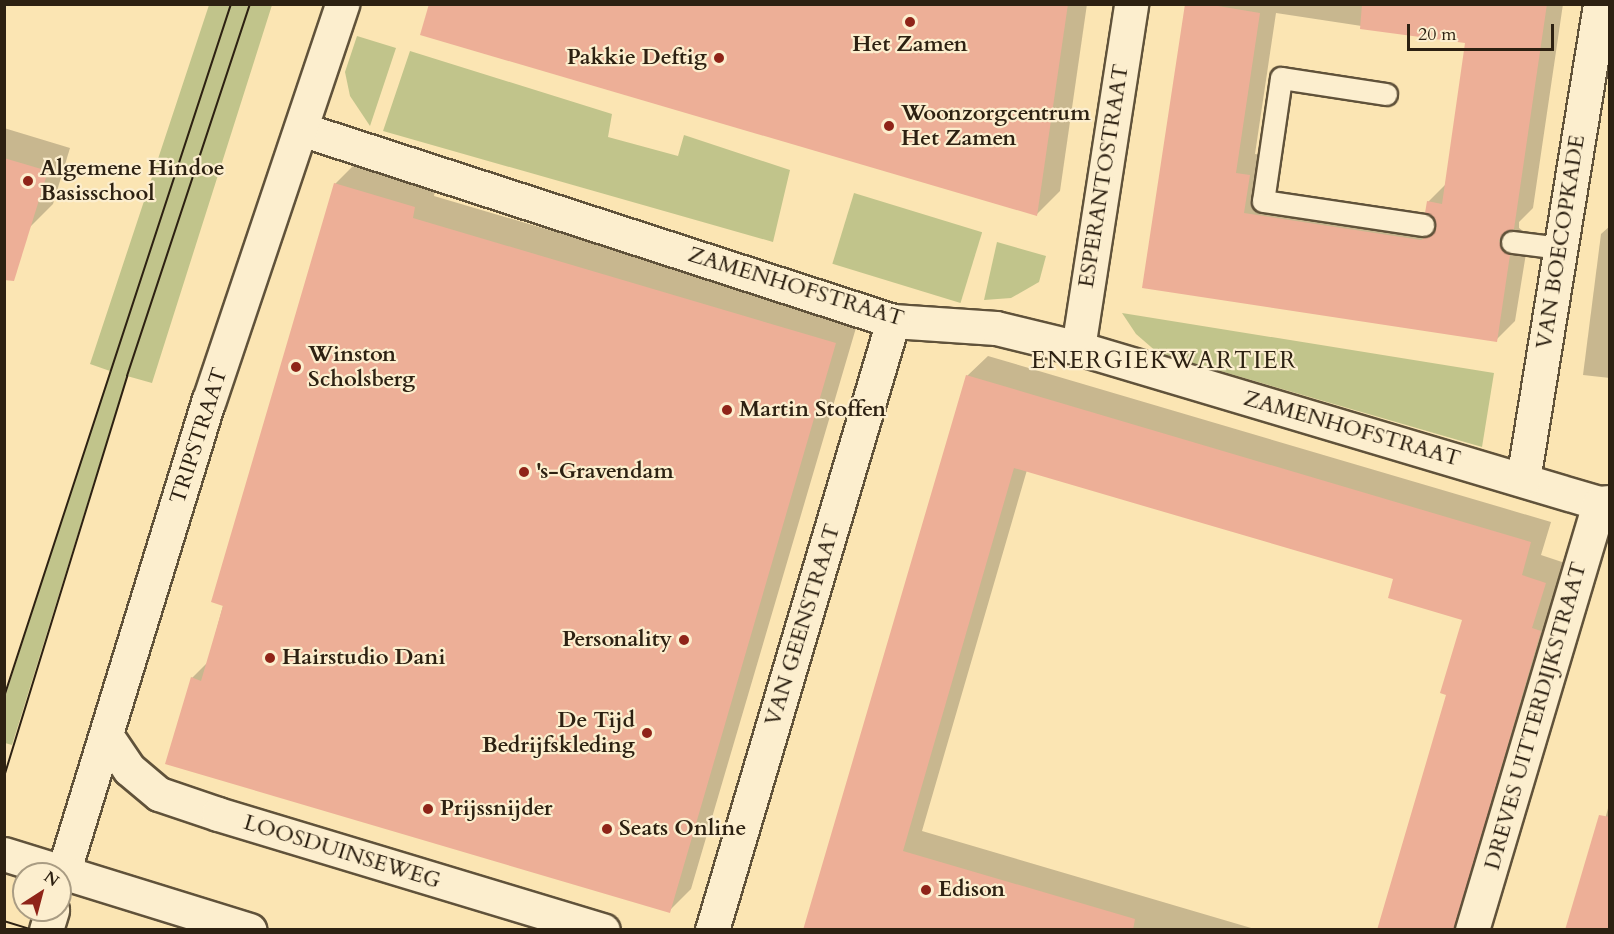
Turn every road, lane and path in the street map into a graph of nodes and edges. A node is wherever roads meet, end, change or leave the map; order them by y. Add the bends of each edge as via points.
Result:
1 (342, 4) edge
2 (1131, 4) edge
3 (1600, 4) edge
4 (1386, 94) dead end
5 (301, 129) junction
6 (1424, 225) dead end
7 (1512, 242) dead end
8 (1560, 248) junction
9 (893, 321) junction
10 (1078, 348) junction
11 (1523, 480) junction
12 (1604, 503) edge
13 (106, 735) junction
14 (4, 854) edge
15 (24, 862) edge
16 (67, 862) edge
17 (72, 880) edge
18 (249, 930) edge
19 (603, 930) edge
20 (712, 930) edge
21 (1473, 930) edge

1 - 5 street, TRIPSTRAAT
2 - 10 street, ESPERANTOSTRAAT
3 - 8 street, VAN BOECOPKADE
4 - 6 lane via 1281,78 1263,201
5 - 9 street, ZAMENHOFSTRAAT
5 - 13 street, TRIPSTRAAT via 209,400
7 - 8 lane
8 - 11 street, VAN BOECOPKADE
9 - 10 street, ZAMENHOFSTRAAT via 996,328
9 - 20 street, VAN GEENSTRAAT
10 - 11 street, ZAMENHOFSTRAAT
11 - 12 street, ZAMENHOFSTRAAT
12 - 21 street, DREVES UITTERDIJKSTRAAT
13 - 16 street, TRIPSTRAAT
13 - 19 street, LOOSDUINSEWEG via 129,769 159,794
14 - 15 street
17 - 18 street

